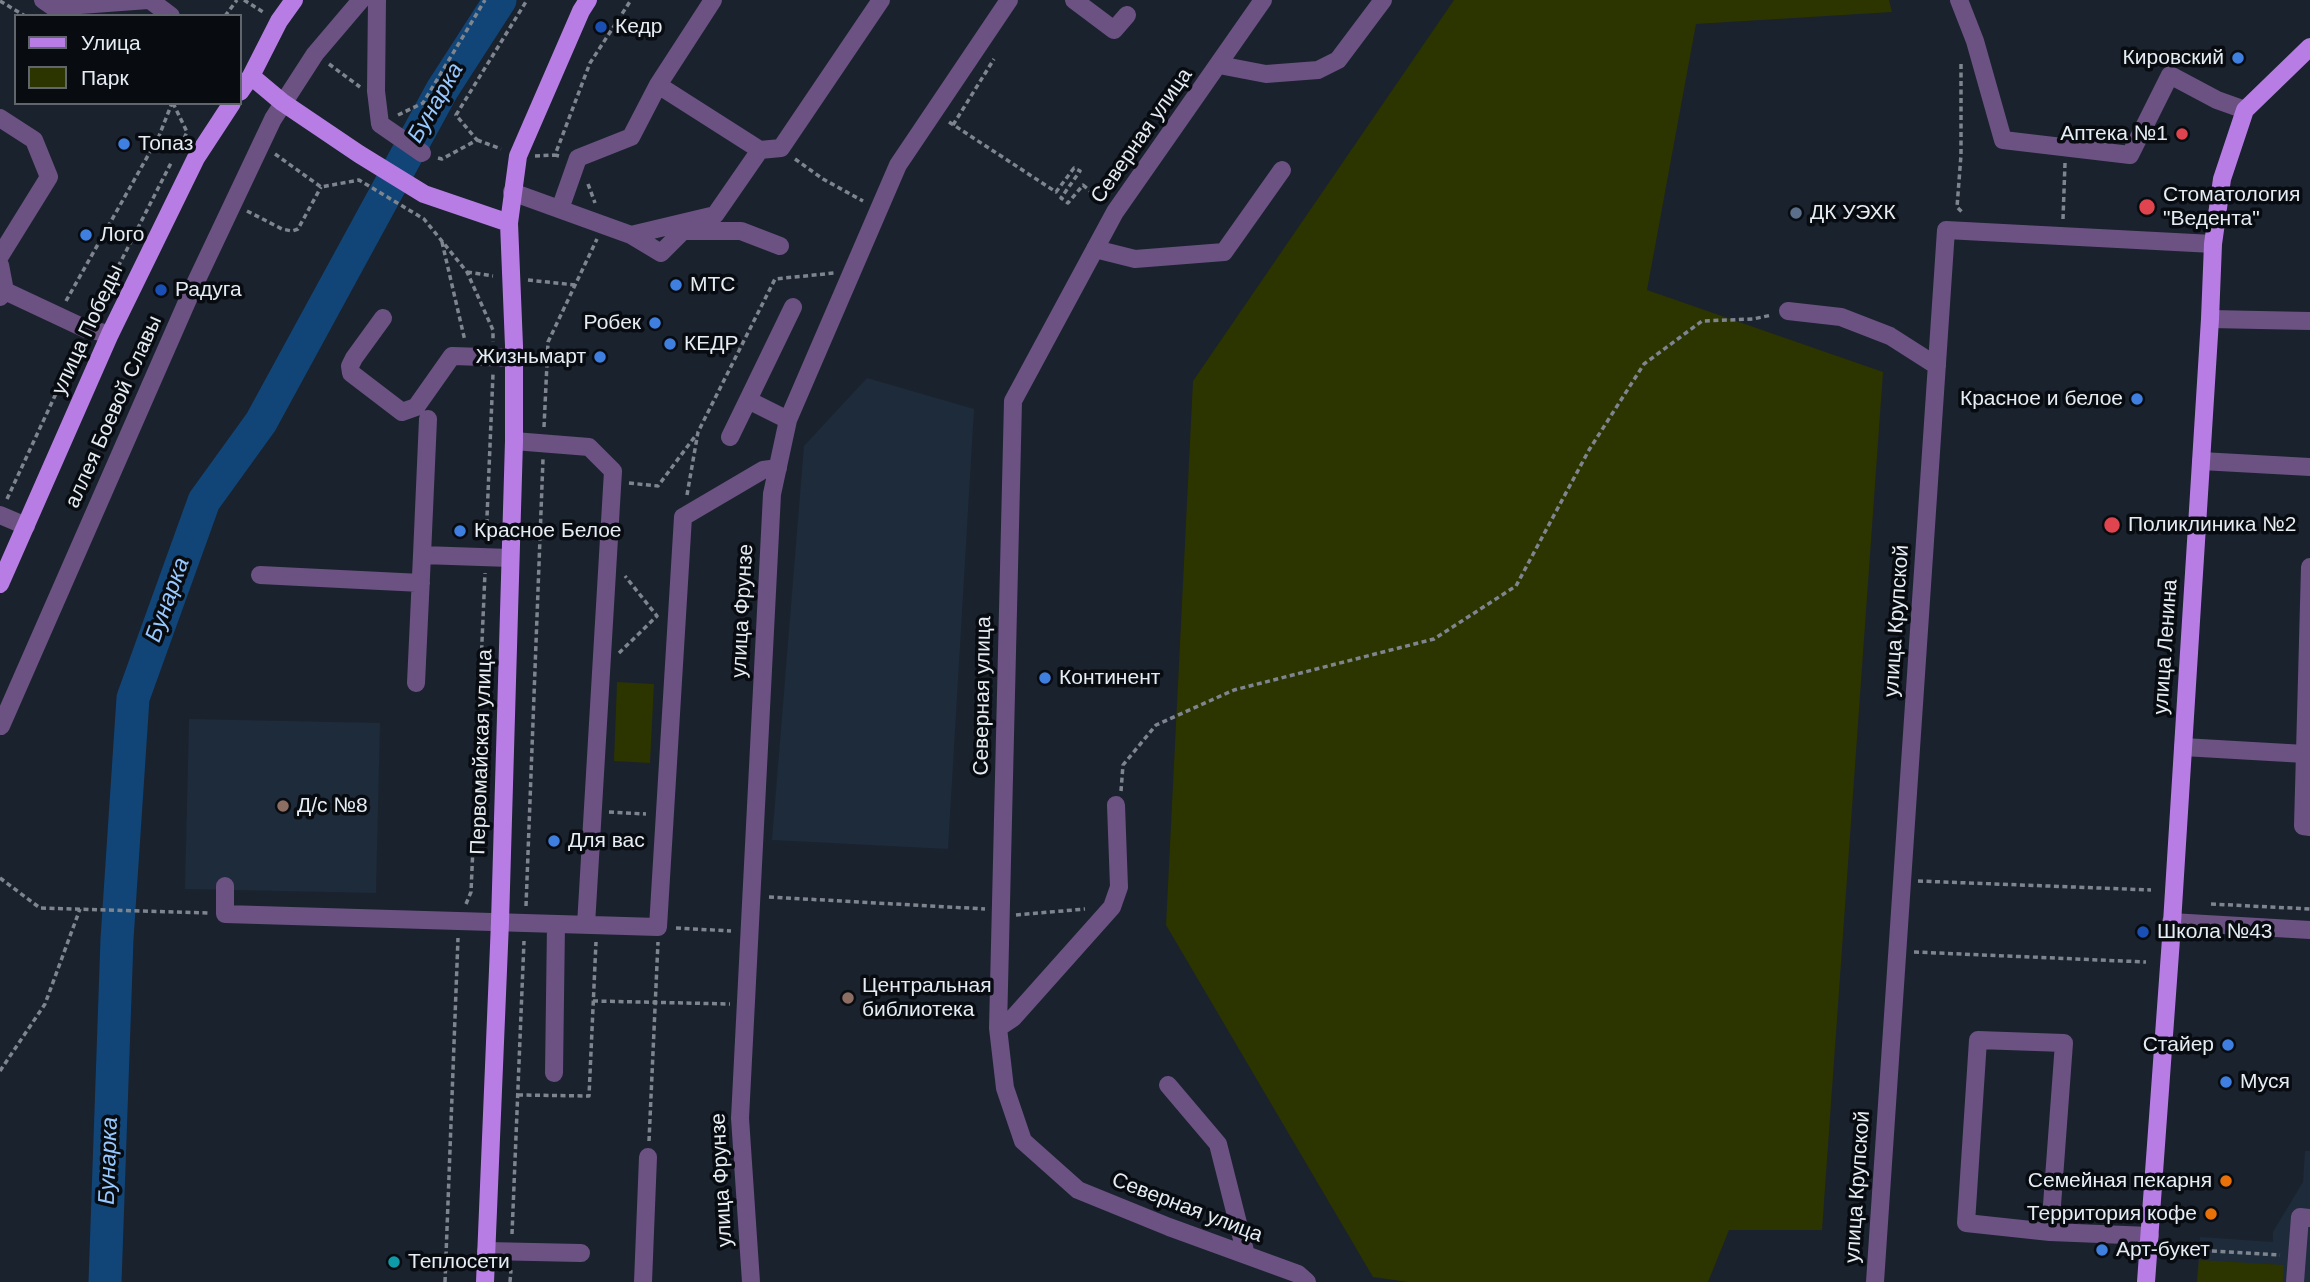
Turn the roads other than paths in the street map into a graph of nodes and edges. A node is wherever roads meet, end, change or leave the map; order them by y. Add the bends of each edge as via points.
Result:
1 (43, 0) edge
2 (149, 0) edge
3 (294, 0) edge
4 (361, 0) edge
5 (377, 0) edge
6 (588, 0) edge
7 (713, 0) edge
8 (881, 0) edge
9 (1009, 0) edge
10 (1074, 0) edge
11 (1263, 0) edge
12 (1383, 0) edge
13 (1959, 0) edge
14 (168, 14) edge
15 (1127, 15) dead end
16 (2310, 47) edge
17 (1219, 65) junction
18 (245, 72) edge
19 (659, 85) junction
20 (282, 102) junction
21 (231, 105) edge
22 (2245, 110) junction
23 (0, 118) edge
24 (760, 150) junction
25 (422, 153) road end
26 (1282, 170) dead end
27 (512, 192) junction
28 (560, 209) junction
29 (509, 223) junction
30 (631, 235) junction
31 (2213, 244) junction
32 (780, 246) dead end
33 (1095, 249) junction
34 (0, 256) edge
35 (0, 265) edge
36 (2, 294) edge
37 (793, 307) dead end
38 (1788, 311) road end
39 (383, 318) dead end
40 (2210, 319) junction
41 (2310, 321) edge
42 (110, 334) junction
43 (514, 358) junction
44 (1937, 366) junction
45 (748, 400) junction
46 (428, 419) dead end
47 (788, 420) junction
48 (730, 437) dead end
49 (514, 442) junction
50 (2201, 461) junction
51 (2310, 467) edge
52 (778, 468) junction
53 (3, 508) edge
54 (26, 526) junction
55 (422, 555) junction
56 (510, 558) junction
57 (2310, 567) edge
58 (260, 575) dead end
59 (421, 583) junction
60 (0, 584) edge
61 (415, 682) dead end
62 (1, 726) edge
63 (2183, 747) junction
64 (2305, 754) junction
65 (1116, 805) road end
66 (2310, 827) edge
67 (225, 886) dead end
68 (500, 922) junction
69 (2171, 922) junction
70 (556, 924) junction
71 (591, 925) junction
72 (2310, 930) edge
73 (998, 1028) junction
74 (554, 1073) dead end
75 (1168, 1085) dead end
76 (648, 1157) road end
77 (2310, 1218) edge
78 (2050, 1231) junction
79 (2150, 1236) junction
80 (486, 1251) junction
81 (581, 1253) dead end
82 (1246, 1255) junction
83 (485, 1282) edge
84 (643, 1282) edge
85 (751, 1282) edge
86 (1307, 1282) edge
87 (1875, 1282) edge
88 (2146, 1282) edge
89 (2295, 1282) edge

1 - 2 street via 53,7
2 - 14 street
3 - 18 main road
4 - 20 street, аллея Боевой Славы via 320,47
5 - 25 street via 380,124
6 - 27 main road, Первомайская улица via 518,156
7 - 19 street
8 - 24 street via 780,148
9 - 47 street, улица Фрунзе via 898,165
10 - 15 street via 1114,30
11 - 17 street, Северная улица
12 - 17 street via 1338,60 1318,70 1266,74
13 - 22 street via 2003,140 2130,155 2170,75
16 - 22 main road, улица Ленина
17 - 33 street, Северная улица via 1115,212
18 - 20 main road
19 - 24 street
19 - 28 street via 631,137 578,158
20 - 29 main road via 424,194
20 - 62 street, аллея Боевой Славы via 187,301
21 - 42 main road, улица Победы via 196,158
22 - 31 main road, улица Ленина via 2222,179
23 - 34 street via 34,140 49,177
24 - 30 street via 715,215
26 - 33 street via 1224,252 1136,259
27 - 28 street
27 - 29 main road, Первомайская улица
28 - 30 street
29 - 43 main road, Первомайская улица
30 - 32 street via 661,253 682,231 741,231
31 - 40 main road, улица Ленина
31 - 44 street, улица Крупской via 1946,230
33 - 73 street, Северная улица via 1013,401 1009,912
35 - 36 street
36 - 42 street via 86,329
37 - 45 street
38 - 44 street via 1841,317 1890,336
39 - 43 street via 354,358 351,373 402,412 416,407 452,356
40 - 41 street
40 - 50 main road, улица Ленина
42 - 54 main road, улица Победы
43 - 49 main road, Первомайская улица
44 - 87 street, улица Крупской
45 - 47 street
45 - 48 street
46 - 55 street
47 - 52 street, улица Фрунзе
49 - 56 main road, Первомайская улица
49 - 71 street via 589,447 613,471 593,811
50 - 51 street
50 - 63 main road, улица Ленина
52 - 71 street via 763,470 683,517 659,928
52 - 85 street, улица Фрунзе via 771,508 740,1118
53 - 54 street
54 - 60 main road, улица Победы
55 - 56 street
55 - 59 street
56 - 68 main road, Первомайская улица
57 - 64 street
58 - 59 street
59 - 61 street
63 - 64 street
63 - 69 main road, улица Ленина
64 - 66 street via 2303,826
65 - 73 street via 1119,887 1112,907 1013,1018
67 - 68 street via 225,914
68 - 70 street
68 - 80 main road, Первомайская улица
69 - 72 street
69 - 79 main road, улица Ленина
70 - 71 street
70 - 74 street
73 - 82 street, Северная улица via 1005,1088 1023,1141 1078,1191
75 - 82 street via 1218,1144
76 - 84 street
77 - 89 street via 2300,1217
78 - 78 street via 2064,1043 1978,1040 1966,1223
78 - 79 street
79 - 88 main road, улица Ленина
80 - 81 street
80 - 83 main road, Первомайская улица
82 - 86 street, Северная улица via 1298,1274

